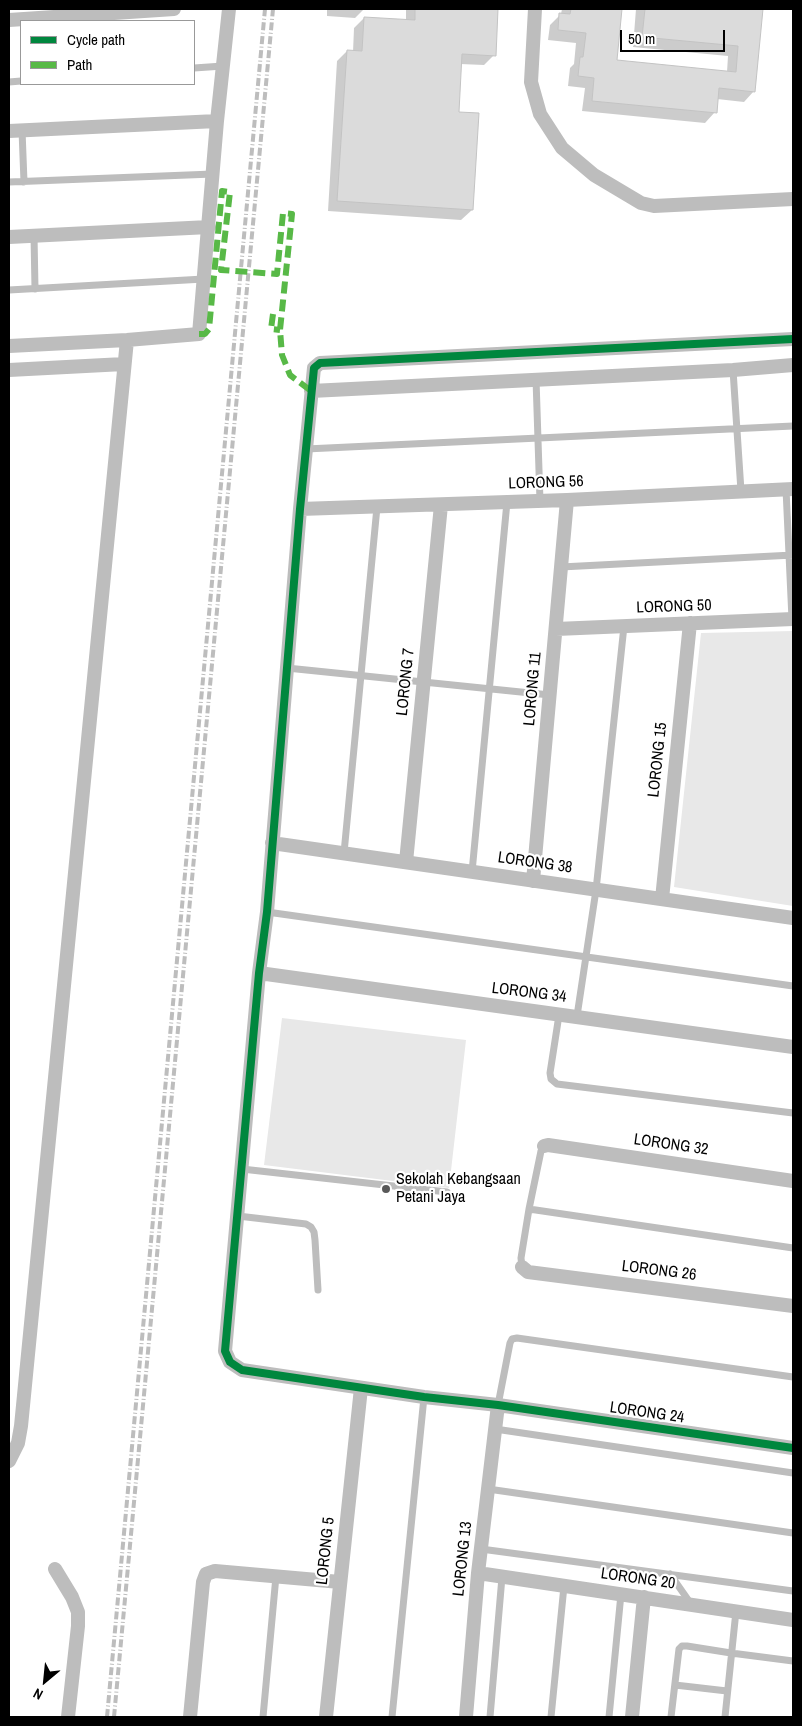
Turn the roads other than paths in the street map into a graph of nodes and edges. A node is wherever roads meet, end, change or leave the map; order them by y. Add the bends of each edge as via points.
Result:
1 (174, 9) edge
2 (229, 9) edge
3 (535, 9) edge
4 (119, 11) edge
5 (64, 12) edge
6 (9, 20) edge
7 (223, 66) junction
8 (195, 68) edge
9 (217, 121) junction
10 (15, 131) edge
11 (213, 174) junction
12 (9, 182) edge
13 (24, 182) junction
14 (793, 200) edge
15 (209, 227) junction
16 (34, 235) junction
17 (9, 236) edge
18 (204, 279) junction
19 (35, 289) junction
20 (9, 290) edge
21 (793, 339) edge
22 (126, 340) junction
23 (9, 346) edge
24 (124, 364) junction
25 (793, 365) edge
26 (9, 370) edge
27 (733, 370) junction
28 (536, 379) junction
29 (311, 391) junction
30 (793, 426) edge
31 (736, 429) junction
32 (538, 438) junction
33 (305, 449) junction
34 (790, 489) edge
35 (741, 491) junction
36 (568, 500) junction
37 (540, 501) junction
38 (507, 502) junction
39 (441, 505) junction
40 (377, 507) junction
41 (300, 509) junction
42 (792, 555) edge
43 (561, 567) junction
44 (793, 619) edge
45 (690, 624) junction
46 (624, 626) junction
47 (556, 629) junction
48 (287, 668) junction
49 (361, 676) junction
50 (424, 682) junction
51 (489, 688) junction
52 (550, 694) junction
53 (272, 843) junction
54 (344, 854) junction
55 (406, 862) junction
56 (472, 872) junction
57 (533, 881) junction
58 (596, 890) junction
59 (662, 900) junction
60 (267, 912) junction
61 (793, 918) edge
62 (586, 957) junction
63 (259, 973) junction
64 (793, 986) edge
65 (559, 1015) junction
66 (577, 1016) junction
67 (793, 1047) edge
68 (793, 1113) edge
69 (544, 1146) joint
70 (242, 1169) junction
71 (793, 1181) edge
72 (447, 1192) dead end
73 (529, 1209) junction
74 (238, 1216) junction
75 (793, 1248) edge
76 (522, 1267) joint
77 (318, 1290) dead end
78 (793, 1306) edge
79 (793, 1377) edge
80 (361, 1388) junction
81 (424, 1397) junction
82 (498, 1405) junction
83 (495, 1429) junction
84 (793, 1448) edge
85 (9, 1461) edge
86 (793, 1473) edge
87 (488, 1489) junction
88 (793, 1533) edge
89 (481, 1549) junction
90 (55, 1569) dead end
91 (478, 1573) junction
92 (670, 1574) junction
93 (276, 1576) junction
94 (502, 1576) junction
95 (340, 1582) junction
96 (564, 1586) junction
97 (793, 1591) edge
98 (622, 1594) junction
99 (644, 1598) junction
100 (691, 1604) junction
101 (736, 1611) junction
102 (793, 1620) edge
103 (731, 1653) junction
104 (793, 1660) edge
105 (675, 1685) junction
106 (727, 1691) junction
107 (68, 1717) edge
108 (190, 1717) edge
109 (263, 1717) edge
110 (326, 1717) edge
111 (392, 1717) edge
112 (466, 1717) edge
113 (490, 1717) edge
114 (551, 1717) edge
115 (609, 1717) edge
116 (632, 1717) edge
117 (672, 1717) edge
118 (725, 1717) edge

1 - 4 street
2 - 7 street
3 - 14 street via 531,82 540,114 562,148 594,175 641,203 654,206
4 - 5 street
5 - 6 street
7 - 8 lane
7 - 9 street
9 - 10 street
9 - 11 street
10 - 13 lane
11 - 13 lane
11 - 15 street
12 - 13 lane
15 - 16 street
15 - 18 street
16 - 17 street
16 - 19 lane
18 - 19 lane
18 - 22 street via 199,334
19 - 20 lane
21 - 29 street, LORONG 24 via 320,364 314,368
22 - 23 street
22 - 24 street
24 - 26 street
24 - 85 street via 21,1426 18,1443
25 - 27 street
27 - 28 street
27 - 31 lane
28 - 29 street
28 - 32 lane
29 - 33 street, LORONG 24
30 - 31 lane
31 - 32 lane
31 - 35 lane
32 - 33 lane
32 - 37 lane
33 - 41 street, LORONG 24
34 - 35 street, LORONG 56
34 - 42 lane
35 - 36 street, LORONG 56
36 - 37 street, LORONG 56
36 - 43 street, LORONG 11
37 - 38 street, LORONG 56
38 - 39 street, LORONG 56
38 - 51 lane
39 - 40 street, LORONG 56
39 - 50 street, LORONG 7
40 - 41 street, LORONG 56
40 - 49 lane
41 - 48 street, LORONG 24
42 - 43 lane
42 - 44 lane
43 - 47 street, LORONG 11
44 - 45 street, LORONG 50
45 - 46 street, LORONG 50
45 - 59 street, LORONG 15
46 - 47 street, LORONG 50
46 - 58 lane
47 - 52 street, LORONG 11
48 - 49 lane
48 - 53 street, LORONG 24
49 - 50 lane
49 - 54 lane
50 - 51 lane
50 - 55 street, LORONG 7
51 - 52 lane
51 - 56 lane
52 - 57 street, LORONG 11
53 - 54 street, LORONG 38
53 - 60 street, LORONG 24
54 - 55 street, LORONG 38
55 - 56 street, LORONG 38
56 - 57 street, LORONG 38
57 - 58 street, LORONG 38
58 - 59 street, LORONG 38
58 - 62 lane
59 - 61 street, LORONG 38
60 - 62 lane
60 - 63 street, LORONG 24
62 - 64 lane
62 - 66 lane
63 - 65 street, LORONG 34
63 - 70 street, LORONG 24
65 - 66 street, LORONG 34
65 - 68 lane via 550,1073 557,1084
66 - 67 street, LORONG 34
69 - 71 street, LORONG 32
69 - 73 lane
70 - 72 lane
70 - 74 street, LORONG 24
73 - 75 lane
73 - 76 lane
74 - 77 lane via 311,1227 315,1240
74 - 80 street, LORONG 24 via 226,1351 230,1362 242,1370
76 - 78 street, LORONG 26 via 528,1272
79 - 82 lane via 517,1338 510,1343
80 - 81 street, LORONG 24
80 - 95 street, LORONG 5
81 - 82 street, LORONG 24
81 - 111 lane
82 - 83 street, LORONG 13
82 - 84 street, LORONG 24
83 - 86 lane
83 - 87 street, LORONG 13
87 - 88 lane
87 - 89 street, LORONG 13
89 - 91 street, LORONG 13
89 - 92 lane, LORONG 20
90 - 107 street via 78,1612
91 - 94 street, LORONG 20
91 - 112 street, LORONG 13
92 - 97 lane, LORONG 20
92 - 100 lane
93 - 95 street
93 - 108 street via 215,1571 206,1574
93 - 109 lane
94 - 96 street, LORONG 20
94 - 113 lane
95 - 110 street, LORONG 5
96 - 98 street, LORONG 20
96 - 114 lane
98 - 99 street, LORONG 20
98 - 115 lane
99 - 100 street, LORONG 20
99 - 116 street
100 - 101 street, LORONG 20
101 - 102 street, LORONG 20
101 - 103 lane
103 - 104 lane
103 - 105 lane via 682,1646
103 - 106 lane
105 - 106 lane
105 - 117 lane
106 - 118 lane

